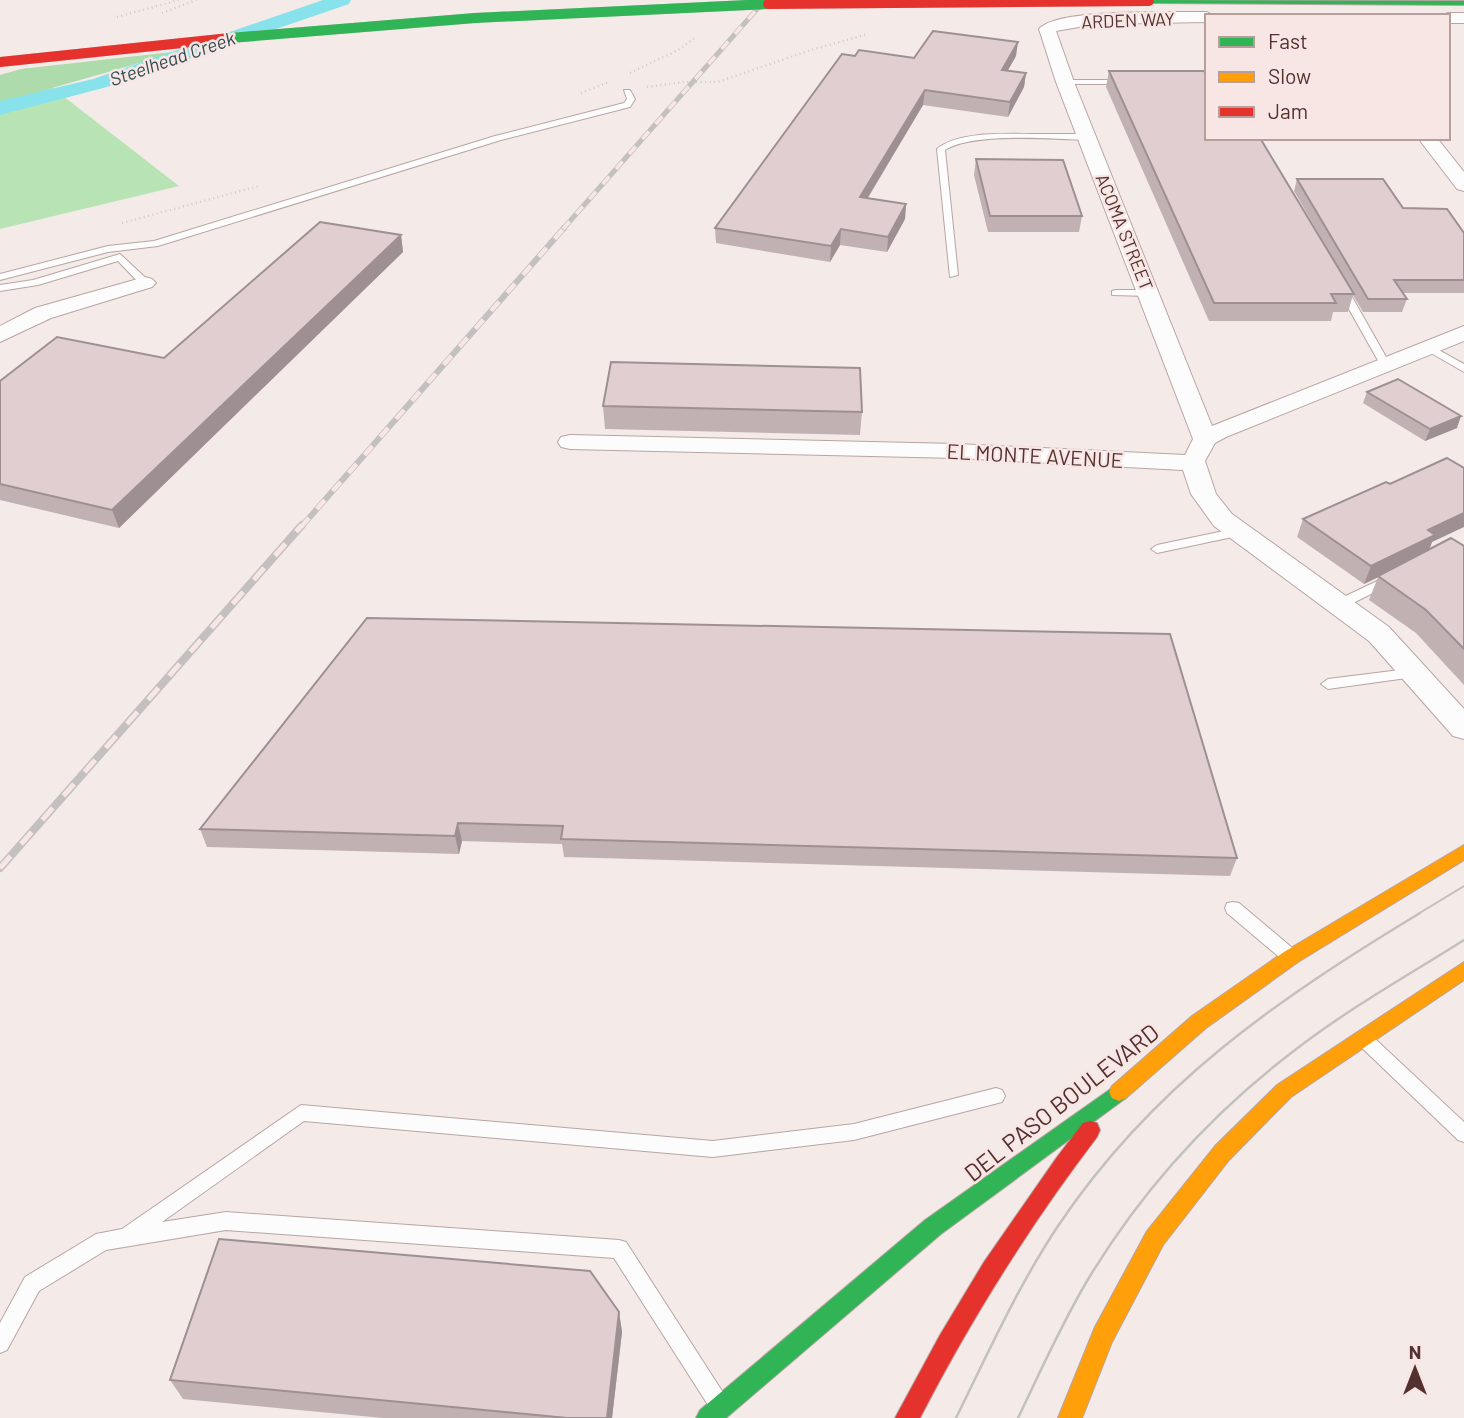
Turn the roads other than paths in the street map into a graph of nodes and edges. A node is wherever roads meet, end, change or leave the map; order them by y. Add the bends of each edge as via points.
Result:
1 (635, 0) edge
2 (1149, 1) edge
3 (1464, 3) edge
4 (1205, 17) edge
5 (1049, 25) joint
6 (0, 53) edge
7 (0, 62) edge
8 (1065, 82) junction
9 (1142, 82) edge
10 (626, 92) dead end
11 (1087, 137) junction
12 (1429, 140) edge
13 (1464, 186) edge
14 (1333, 272) edge
15 (953, 275) dead end
16 (0, 277) edge
17 (145, 283) joint
18 (0, 288) edge
19 (1116, 293) dead end
20 (1149, 293) junction
21 (1464, 332) edge
22 (0, 335) edge
23 (1428, 347) junction
24 (1385, 364) junction
25 (1464, 369) edge
26 (570, 442) dead end
27 (1199, 451) junction
28 (1238, 532) junction
29 (1157, 549) dead end
30 (1407, 570) edge
31 (1338, 605) junction
32 (1416, 673) junction
33 (1328, 684) dead end
34 (1464, 728) edge
35 (1464, 852) edge
36 (1233, 908) dead end
37 (1291, 957) junction
38 (1464, 970) edge
39 (1361, 1037) junction
40 (1124, 1088) junction
41 (996, 1096) dead end
42 (1464, 1134) edge
43 (126, 1237) junction
44 (0, 1343) edge
45 (714, 1412) edge
46 (906, 1418) edge
47 (1070, 1418) edge

1 - 6 main road via 313,21
2 - 3 main road
2 - 7 main road, bridge via 596,10 309,30
4 - 5 street, ARDEN WAY
5 - 8 street, ACOMA STREET via 1048,38
8 - 9 lane
8 - 11 street, ACOMA STREET
10 - 16 lane via 631,99 626,105 498,138 155,244 108,249
11 - 15 lane via 1010,137 944,144
11 - 20 street, ACOMA STREET
12 - 13 street
14 - 24 lane
17 - 18 lane via 120,257 34,283
17 - 22 street via 43,313
19 - 20 lane
20 - 27 street, ACOMA STREET
21 - 23 street, EL MONTE AVENUE
23 - 24 street, EL MONTE AVENUE
23 - 25 lane
24 - 27 street, EL MONTE AVENUE via 1261,413
26 - 27 street, EL MONTE AVENUE
27 - 28 street, ACOMA STREET via 1200,490 1210,507
28 - 29 lane
28 - 31 street, ACOMA STREET
30 - 31 lane
31 - 32 street, ACOMA STREET via 1379,634
32 - 33 lane
32 - 34 street, ACOMA STREET
35 - 37 main road, DEL PASO BOULEVARD
36 - 37 lane
37 - 40 main road, DEL PASO BOULEVARD via 1199,1022
38 - 39 main road
39 - 42 lane
39 - 47 main road via 1284,1091 1222,1153 1155,1238 1103,1335
40 - 45 main road, DEL PASO BOULEVARD via 933,1227
40 - 46 main road via 1057,1170 995,1258
41 - 43 lane via 854,1132 713,1149 301,1114
43 - 44 lane via 103,1241 32,1284
43 - 45 lane via 226,1221 619,1249

